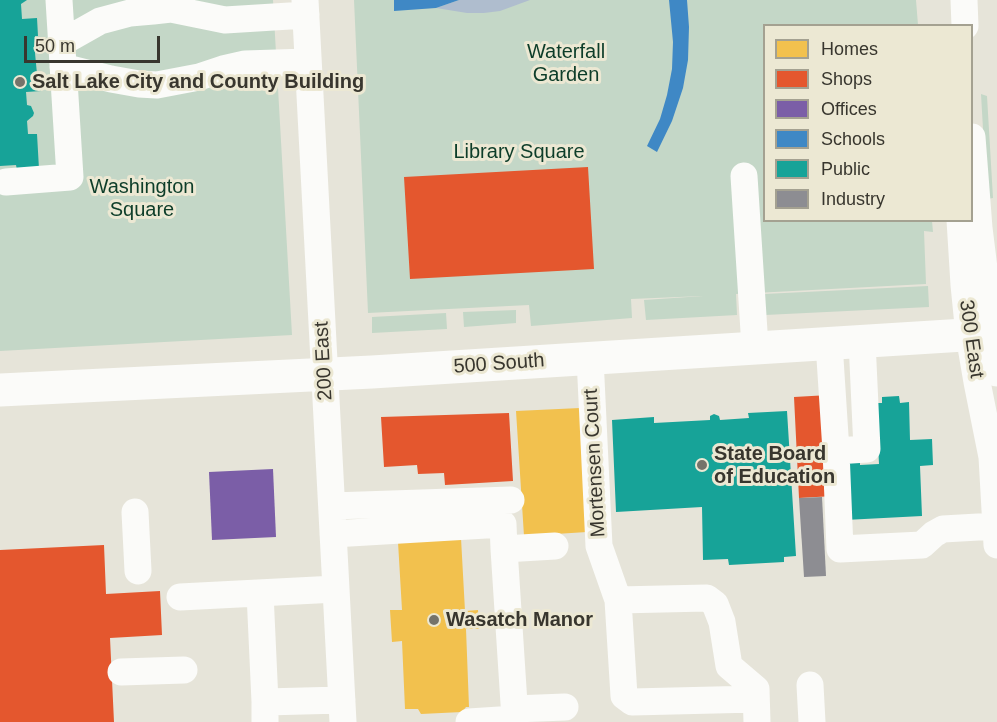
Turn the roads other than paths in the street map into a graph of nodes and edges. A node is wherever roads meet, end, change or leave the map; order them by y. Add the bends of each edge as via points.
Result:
1 (59, 0) edge
2 (949, 0) edge
3 (964, 0) edge
4 (308, 5) edge
5 (950, 24) edge
6 (965, 24) edge
7 (62, 55) junction
8 (308, 62) junction
9 (973, 161) edge
10 (744, 176) dead end
11 (6, 182) dead end
12 (960, 222) edge
13 (986, 334) edge
14 (862, 341) junction
15 (829, 343) junction
16 (755, 347) junction
17 (590, 358) junction
18 (997, 373) edge
19 (325, 374) junction
20 (0, 390) edge
21 (997, 408) edge
22 (836, 451) junction
23 (992, 457) junction
24 (511, 500) dead end
25 (332, 506) junction
26 (135, 512) dead end
27 (333, 534) junction
28 (997, 536) edge
29 (555, 546) dead end
30 (504, 549) junction
31 (138, 570) dead end
32 (336, 589) junction
33 (260, 593) junction
34 (180, 597) dead end
35 (618, 600) junction
36 (184, 670) dead end
37 (121, 672) dead end
38 (810, 685) dead end
39 (565, 707) dead end
40 (514, 709) junction
41 (343, 711) edge
42 (757, 711) edge
43 (265, 712) edge
44 (469, 722) edge
45 (812, 722) edge

1 - 7 street
2 - 5 street
3 - 6 street
4 - 7 street via 225,20 171,9 129,13 100,21
4 - 8 street, 200 East
7 - 8 street via 129,82 157,85 245,64
7 - 11 street via 70,177
8 - 19 street, 200 East
9 - 13 street, 300 East
10 - 16 street
12 - 13 street, 300 East via 964,285
13 - 14 main road, 500 South
13 - 18 street, 300 East
13 - 23 street, 300 East
14 - 15 main road, 500 South
14 - 22 street via 867,449
15 - 16 main road, 500 South
15 - 22 street
16 - 17 main road, 500 South
17 - 19 main road, 500 South
17 - 35 street, Mortensen Court via 599,546
19 - 20 main road, 500 South
19 - 25 street, 200 East
21 - 23 street, 300 East
22 - 28 street via 840,549 922,545 943,529
23 - 28 street, 300 East
24 - 25 street
25 - 27 street, 200 East
26 - 31 street
27 - 30 street via 503,524
27 - 32 street, 200 East
29 - 30 street
30 - 40 street
32 - 33 street
32 - 41 street, 200 East
33 - 34 street
33 - 43 street
35 - 42 street via 707,598 715,604 729,666 756,689
35 - 42 street, Mortensen Court via 624,696 632,702
36 - 37 street
38 - 45 street
39 - 40 street
40 - 44 street via 515,719
41 - 43 street

